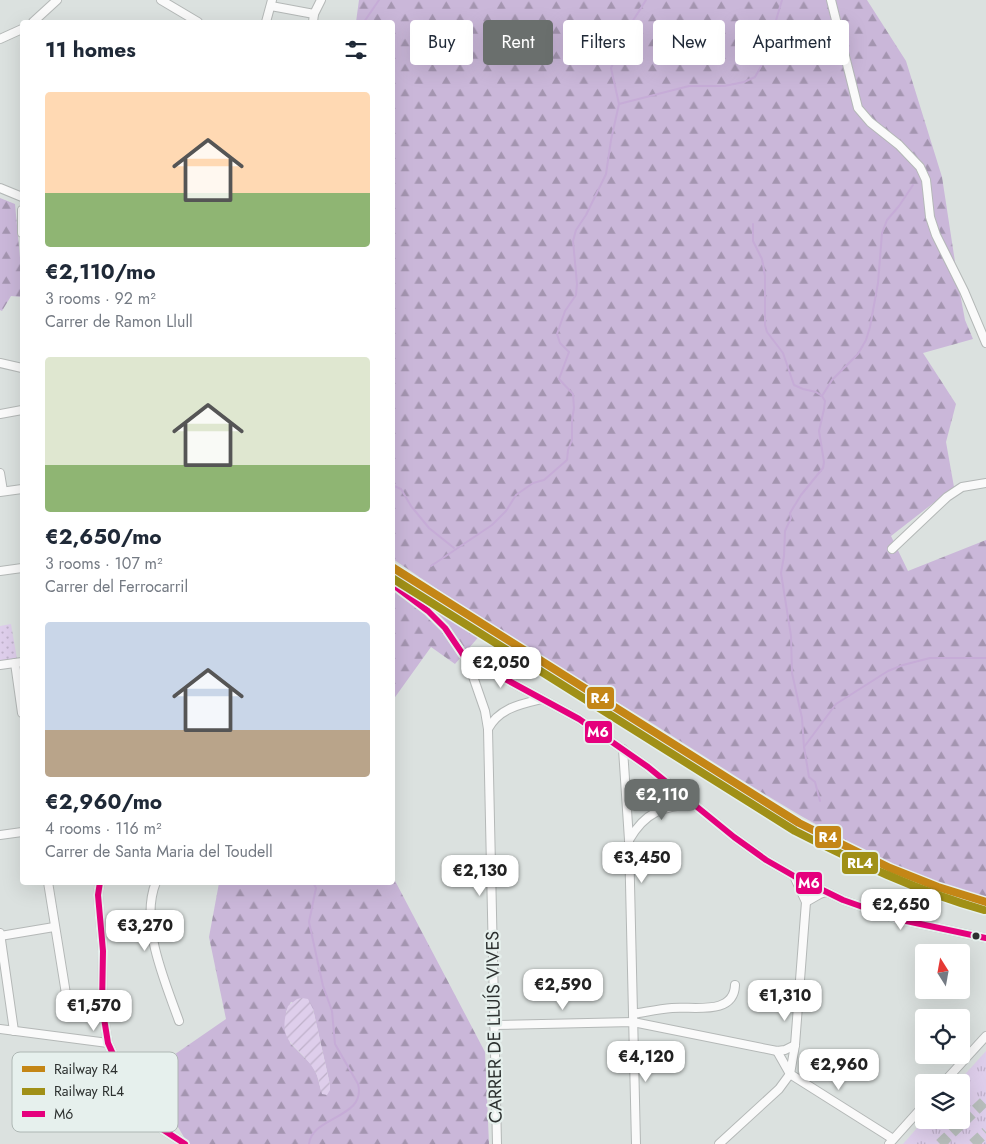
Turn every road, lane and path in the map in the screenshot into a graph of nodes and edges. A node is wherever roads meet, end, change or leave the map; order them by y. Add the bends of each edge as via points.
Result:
1 (57, 0) edge
2 (161, 0) edge
3 (320, 0) edge
4 (831, 0) edge
5 (272, 3) edge
6 (314, 18) edge
7 (34, 20) edge
8 (195, 20) edge
9 (267, 20) edge
10 (20, 30) edge
11 (0, 39) edge
12 (0, 188) edge
13 (20, 196) edge
14 (986, 343) edge
15 (0, 363) edge
16 (20, 368) edge
17 (20, 410) edge
18 (0, 414) edge
19 (0, 473) edge
20 (986, 483) edge
21 (20, 489) edge
22 (1, 491) edge
23 (892, 549) dead end
24 (20, 568) edge
25 (0, 571) edge
26 (395, 586) edge
27 (19, 662) edge
28 (468, 662) junction
29 (0, 665) edge
30 (20, 679) edge
31 (542, 699) junction
32 (488, 729) junction
33 (623, 749) junction
34 (639, 761) junction
35 (626, 770) junction
36 (694, 804) junction
37 (20, 832) edge
38 (0, 835) edge
39 (629, 840) junction
40 (794, 876) junction
41 (48, 885) edge
42 (100, 885) edge
43 (155, 885) edge
44 (826, 892) junction
45 (806, 902) junction
46 (54, 927) junction
47 (0, 935) edge
48 (986, 938) edge
49 (734, 985) dead end
50 (102, 1006) junction
51 (633, 1018) junction
52 (179, 1021) dead end
53 (494, 1025) junction
54 (0, 1030) edge
55 (14, 1031) junction
56 (986, 1036) edge
57 (108, 1043) junction
58 (795, 1045) junction
59 (777, 1051) junction
60 (112, 1052) edge
61 (790, 1074) junction
62 (951, 1074) edge
63 (915, 1115) edge
64 (166, 1132) edge
65 (172, 1136) junction
66 (891, 1142) edge
67 (166, 1144) edge
68 (175, 1144) edge
69 (185, 1144) edge
70 (497, 1144) edge
71 (636, 1144) edge
72 (719, 1144) edge

1 - 7 street
2 - 8 street
3 - 6 street
4 - 14 street via 858,108 920,167 926,180 930,217 936,235
5 - 6 street
5 - 9 street
10 - 11 street
12 - 13 street
15 - 16 street
17 - 18 street
19 - 22 street
20 - 23 street via 962,487
21 - 22 street
24 - 25 street
26 - 28 street, CARRER DE LLUÍS VIVES via 445,628
27 - 29 street
27 - 30 street
28 - 31 street
28 - 32 street, CARRER DE LLUÍS VIVES
31 - 32 street via 513,706 492,721
31 - 33 street
32 - 53 street, CARRER DE LLUÍS VIVES
33 - 34 street
33 - 35 street
34 - 35 street via 630,762
34 - 36 street
35 - 39 street
36 - 39 street via 671,806 656,812 635,829
36 - 40 street via 734,837
37 - 38 street
39 - 51 street
40 - 44 street
40 - 45 street
41 - 46 street
42 - 50 street
43 - 52 street via 151,895 152,930
44 - 45 street
44 - 48 street via 897,919
45 - 58 street
46 - 47 street
46 - 50 street via 67,1000
47 - 55 street
49 - 51 street via 734,994 729,1001 718,1006 673,1008
50 - 57 street
51 - 53 street
51 - 59 street
51 - 71 street
53 - 70 street, CARRER DE LLUÍS VIVES
54 - 55 street
55 - 57 street
56 - 62 street
57 - 60 street
58 - 59 street
58 - 61 street
59 - 61 street
61 - 66 street
61 - 72 street via 779,1089
63 - 66 street
64 - 65 street
65 - 67 street
65 - 68 street
65 - 69 street

